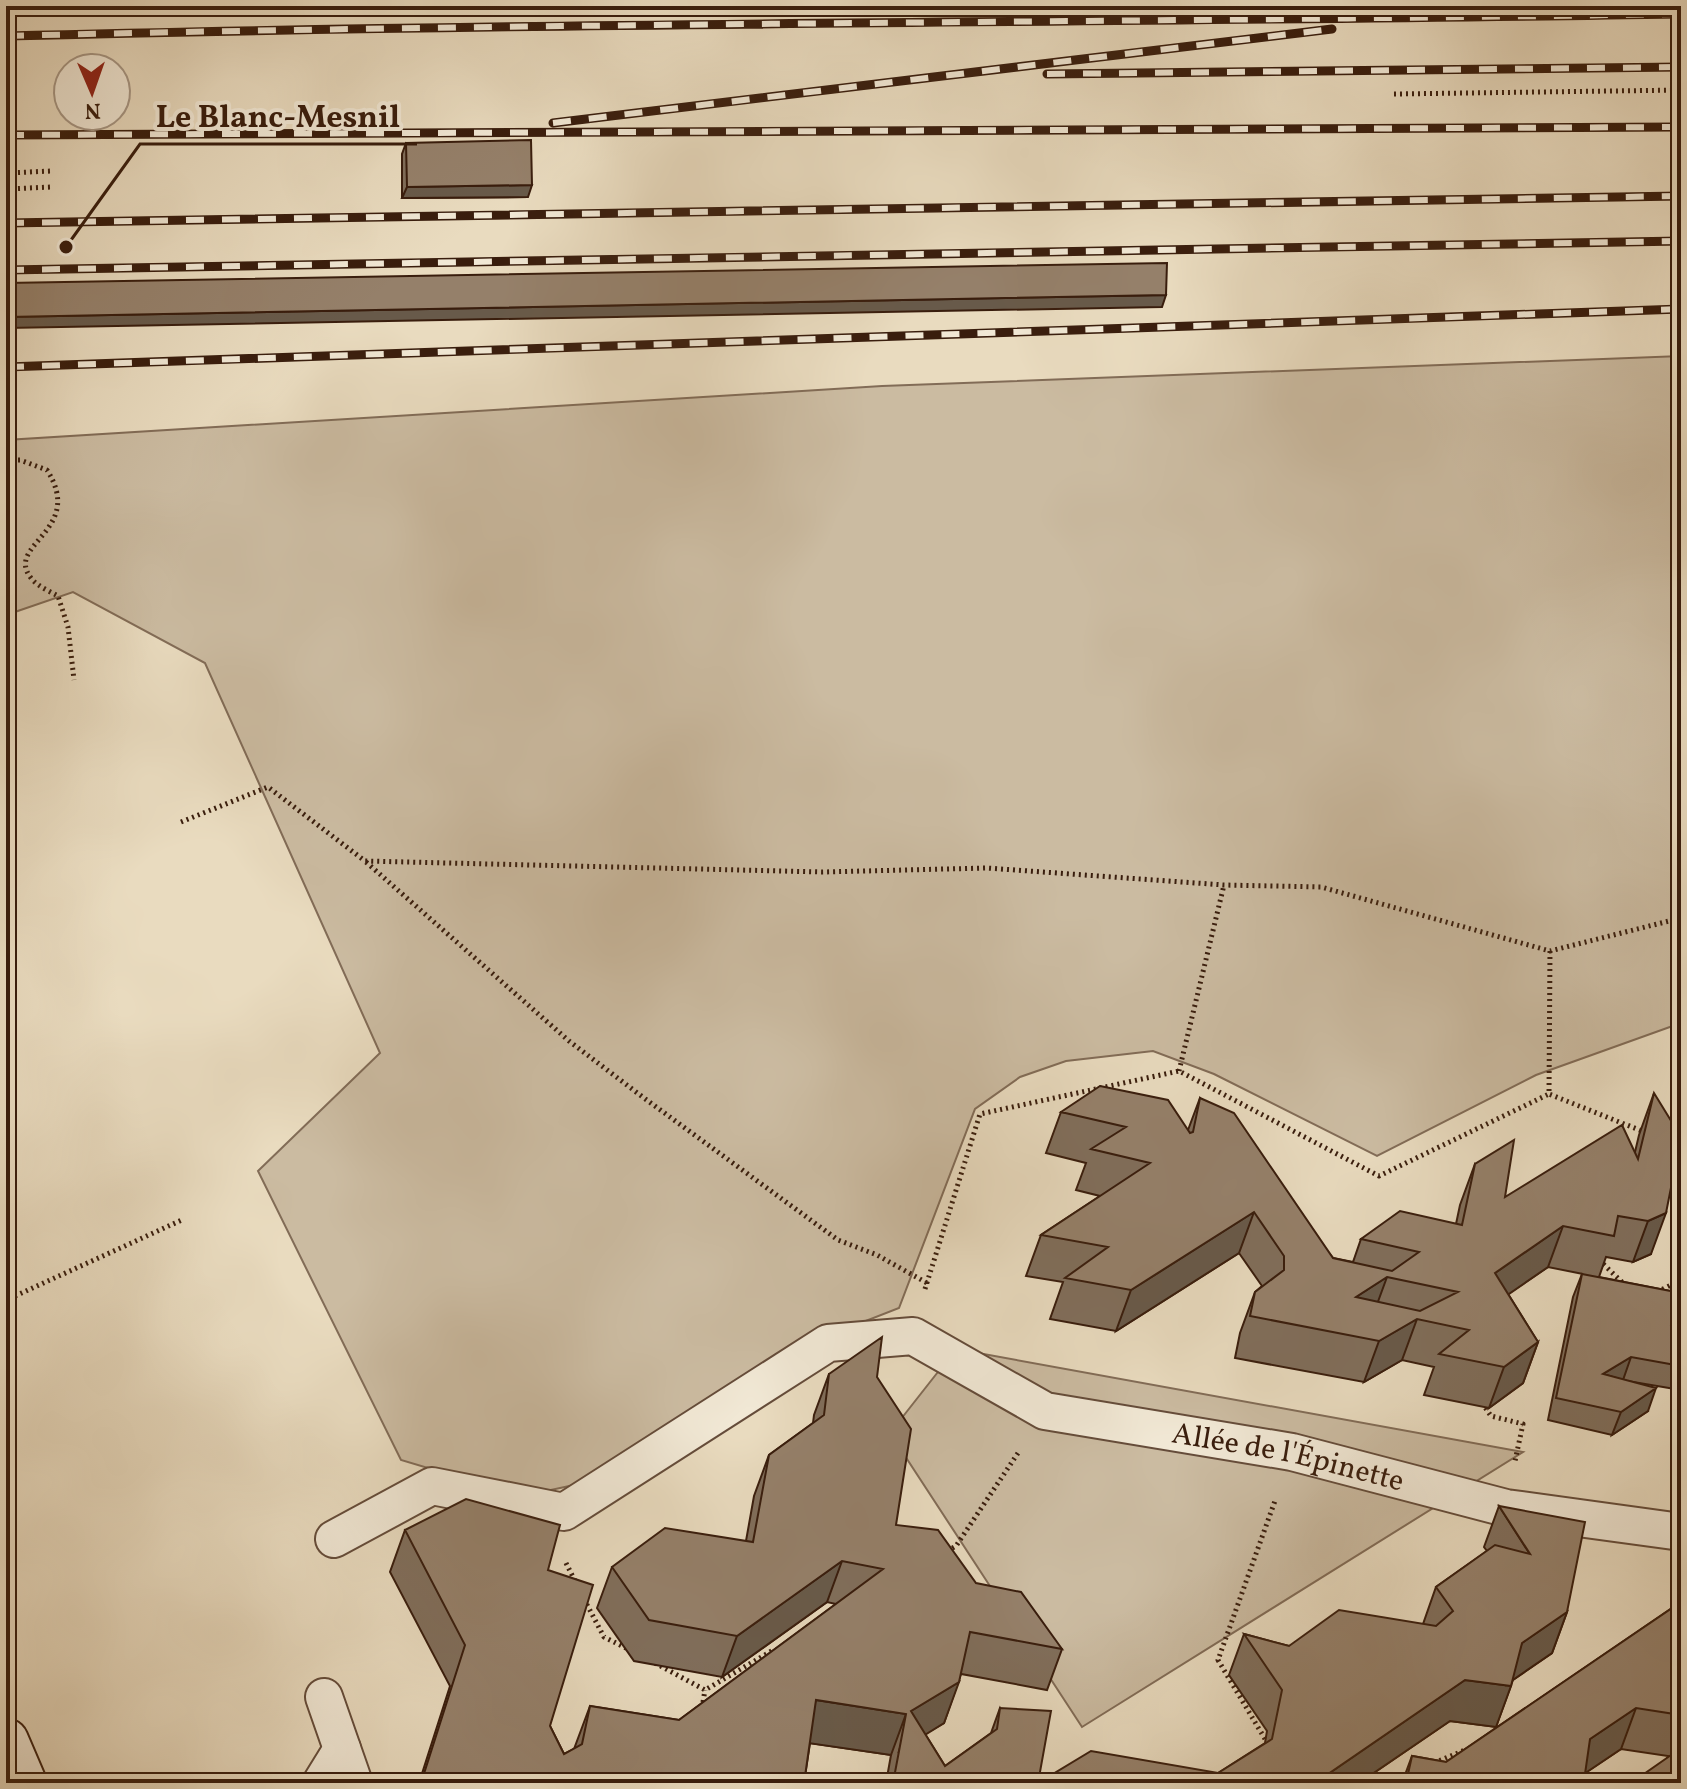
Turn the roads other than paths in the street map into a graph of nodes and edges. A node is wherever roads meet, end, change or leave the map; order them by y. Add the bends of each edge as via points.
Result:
1 (1681, 1532) edge
2 (334, 1539) dead end
3 (324, 1697) dead end
4 (6, 1741) edge
5 (342, 1749) junction
6 (24, 1783) edge
7 (321, 1783) edge
8 (354, 1783) edge

1 - 2 lane, Allée de l'Épinette via 1506,1508 1292,1452 1045,1411 913,1336 828,1343 564,1512 432,1486
3 - 5 lane
4 - 6 main road
5 - 7 lane
5 - 8 lane

